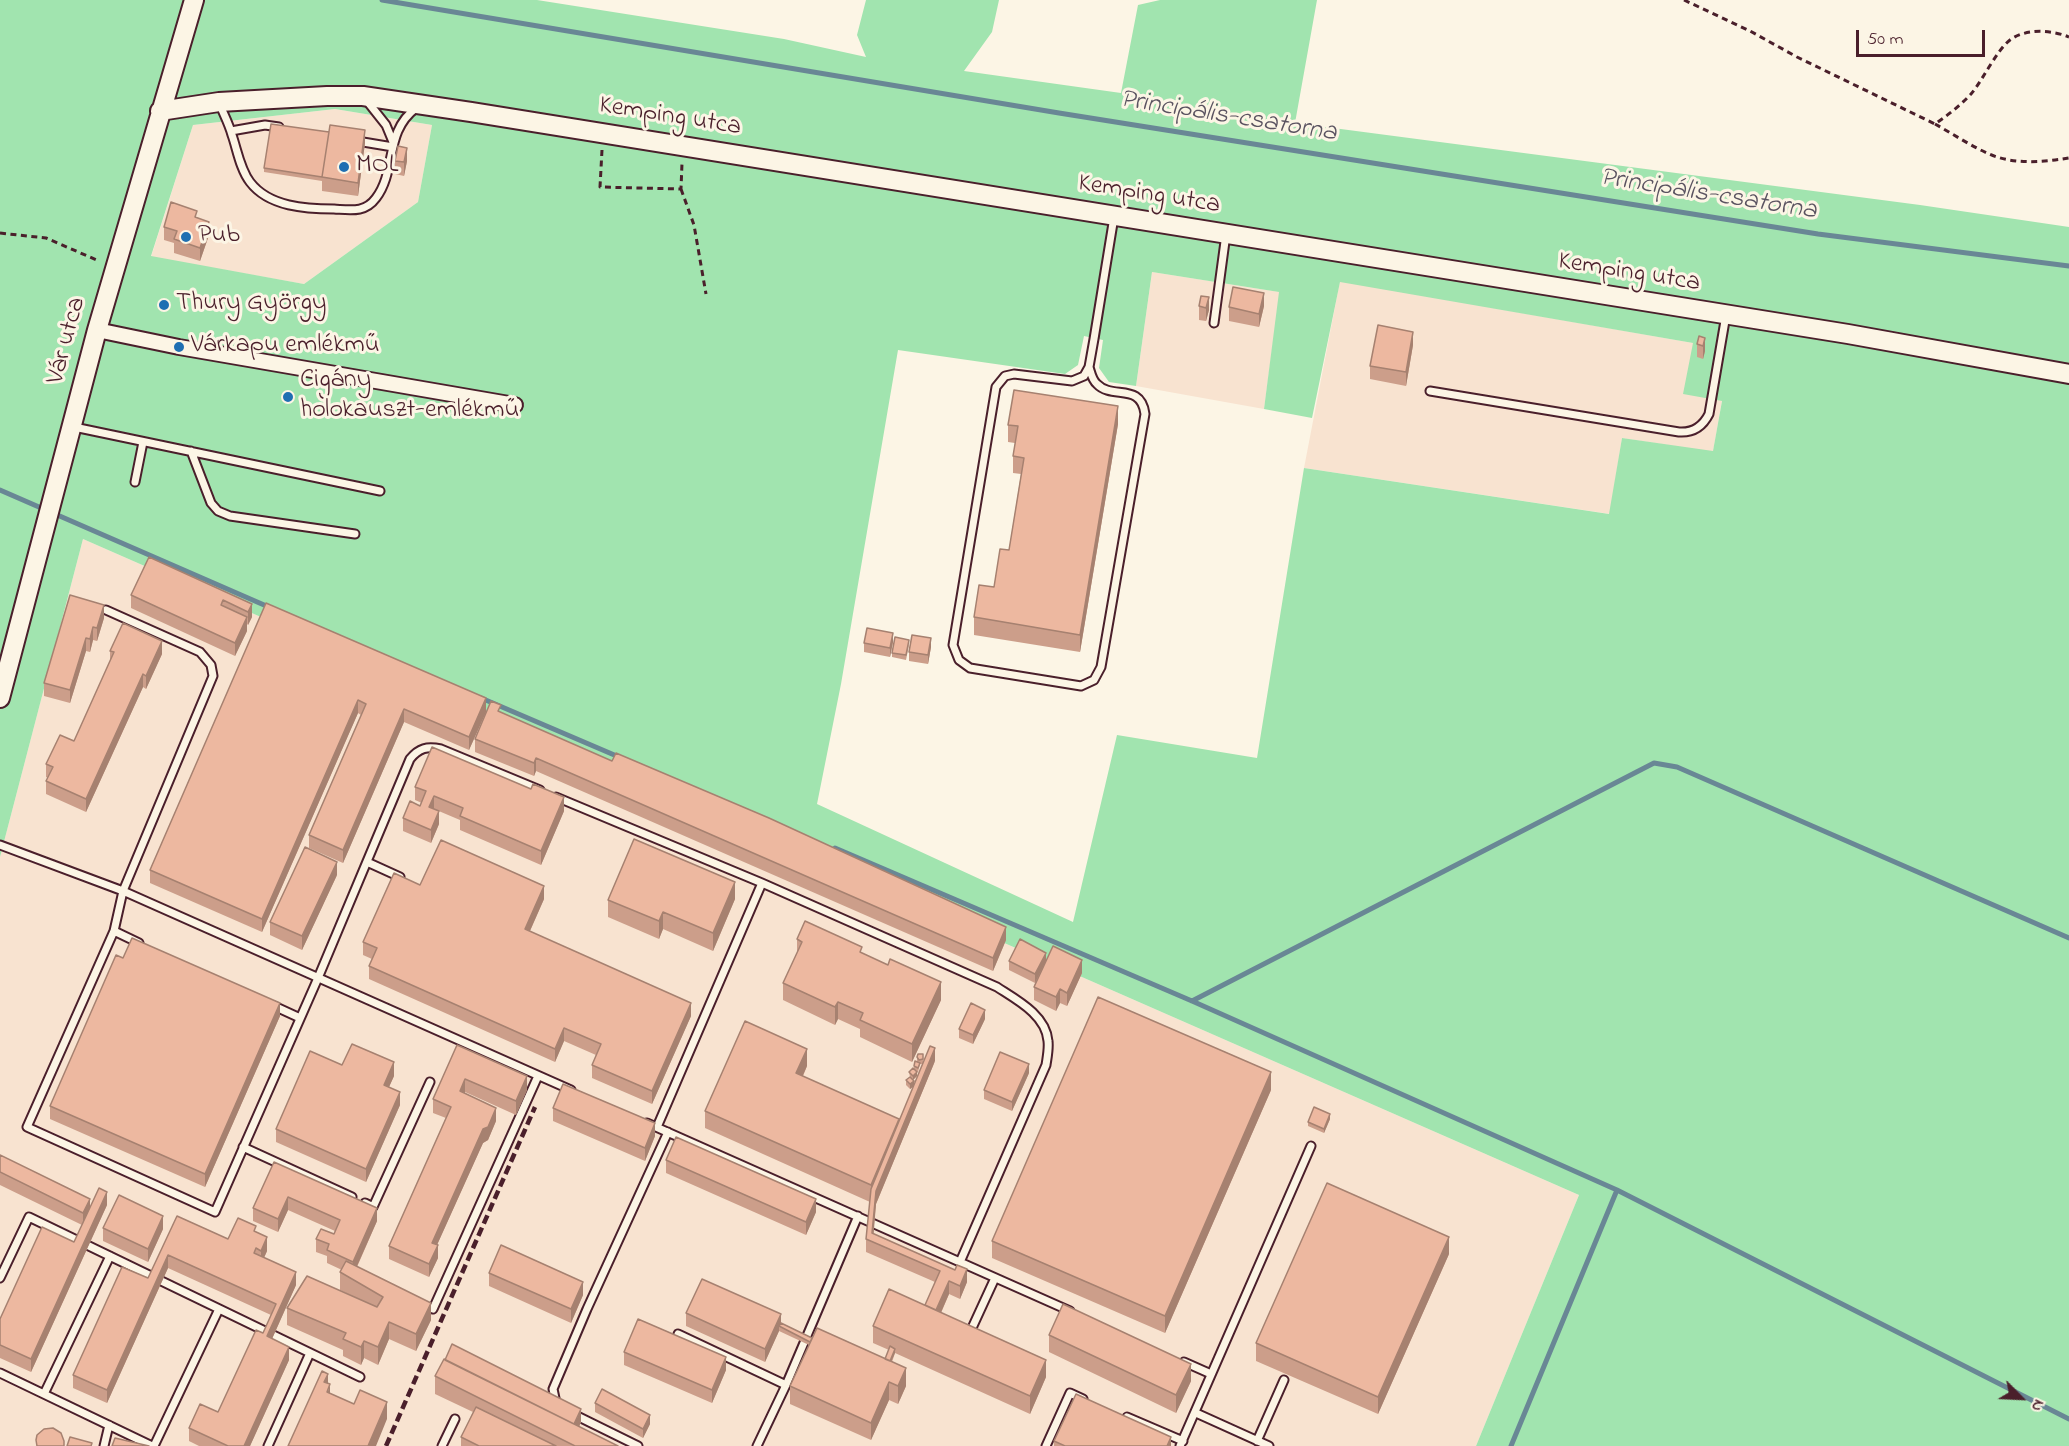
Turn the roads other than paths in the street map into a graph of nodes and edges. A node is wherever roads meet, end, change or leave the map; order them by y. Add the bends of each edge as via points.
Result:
1 (194, 0) edge
2 (363, 96) junction
3 (219, 102) junction
4 (421, 104) junction
5 (160, 111) junction
6 (288, 129) edge
7 (231, 131) junction
8 (346, 139) edge
9 (393, 145) junction
10 (1114, 216) junction
11 (1226, 234) junction
12 (1726, 315) junction
13 (1214, 323) dead end
14 (97, 330) junction
15 (1089, 367) junction
16 (2069, 374) edge
17 (1430, 391) dead end
18 (515, 405) dead end
19 (71, 427) junction
20 (143, 442) junction
21 (191, 452) junction
22 (135, 482) dead end
23 (380, 491) dead end
24 (354, 534) dead end
25 (106, 610) edge
26 (0, 698) edge
27 (0, 845) edge
28 (367, 862) junction
29 (404, 878) edge
30 (762, 883) junction
31 (123, 891) junction
32 (114, 931) junction
33 (145, 946) edge
34 (318, 978) junction
35 (269, 1004) edge
36 (300, 1018) junction
37 (538, 1076) junction
38 (430, 1082) dead end
39 (581, 1094) edge
40 (635, 1118) edge
41 (657, 1127) junction
42 (668, 1132) junction
43 (1311, 1146) dead end
44 (243, 1147) junction
45 (858, 1216) junction
46 (110, 1256) junction
47 (960, 1262) junction
48 (0, 1278) edge
49 (994, 1278) junction
50 (219, 1309) junction
51 (433, 1310) edge
52 (1081, 1316) edge
53 (972, 1328) edge
54 (678, 1334) edge
55 (310, 1353) junction
56 (1179, 1360) edge
57 (0, 1372) edge
58 (1211, 1374) junction
59 (360, 1377) dead end
60 (1284, 1380) dead end
61 (786, 1385) junction
62 (44, 1394) junction
63 (1090, 1402) edge
64 (1196, 1413) junction
65 (1121, 1415) edge
66 (455, 1419) dead end
67 (109, 1425) junction
68 (1257, 1440) junction
69 (1181, 1443) edge
70 (104, 1446) edge
71 (153, 1446) edge
72 (268, 1446) edge
73 (442, 1446) edge
74 (638, 1446) edge
75 (757, 1446) edge
76 (1047, 1446) edge
77 (1269, 1446) edge

1 - 5 main road, Vár utca
2 - 3 main road, Kemping utca
2 - 4 main road, Kemping utca
2 - 9 lane via 387,125
3 - 5 main road, Kemping utca
3 - 7 lane
4 - 9 lane via 408,114
4 - 10 main road, Kemping utca
5 - 14 main road, Vár utca
6 - 7 lane via 265,125
7 - 9 lane via 249,181 261,193 313,209 366,208 382,187
8 - 9 lane
10 - 11 main road, Kemping utca
10 - 15 lane
11 - 12 main road, Kemping utca
11 - 13 lane
12 - 16 main road, Kemping utca
12 - 17 lane via 1709,414 1692,431
14 - 18 street
14 - 19 main road, Vár utca
15 - 15 lane via 1077,380 1014,374 1005,376 996,387 953,645 959,660 970,668 1081,686 1094,680 1101,667 1145,414 1135,396 1096,384
19 - 20 lane
19 - 26 main road, Vár utca
20 - 21 lane
20 - 22 lane
21 - 23 lane
21 - 24 lane via 211,503 218,511
25 - 31 lane via 200,652 209,660 212,670 211,682
27 - 31 lane
28 - 29 lane
28 - 30 lane via 410,759 417,751 433,747
28 - 34 lane
30 - 41 lane
30 - 47 lane via 997,987 1041,1021 1048,1041 1046,1065
31 - 32 lane
31 - 34 lane
32 - 33 lane
32 - 44 lane via 27,1126 215,1212
34 - 36 lane
34 - 37 lane
35 - 36 lane
36 - 44 lane
37 - 39 lane
37 - 51 lane
38 - 44 lane via 373,1207
40 - 41 lane
41 - 42 lane
42 - 45 lane
42 - 74 lane via 553,1389 553,1397 561,1408
43 - 58 lane
45 - 47 lane
45 - 61 lane
46 - 48 lane via 29,1217
46 - 50 lane
46 - 62 lane
47 - 49 lane
49 - 52 lane
49 - 53 lane
50 - 55 lane
50 - 71 lane
54 - 61 lane
55 - 59 lane
55 - 72 lane
56 - 58 lane
57 - 62 lane
58 - 64 lane
60 - 68 lane
61 - 75 lane
62 - 67 lane
63 - 76 lane via 1070,1394
64 - 68 lane
64 - 69 lane
65 - 69 lane
66 - 73 lane
67 - 70 lane
67 - 71 lane
68 - 77 lane

